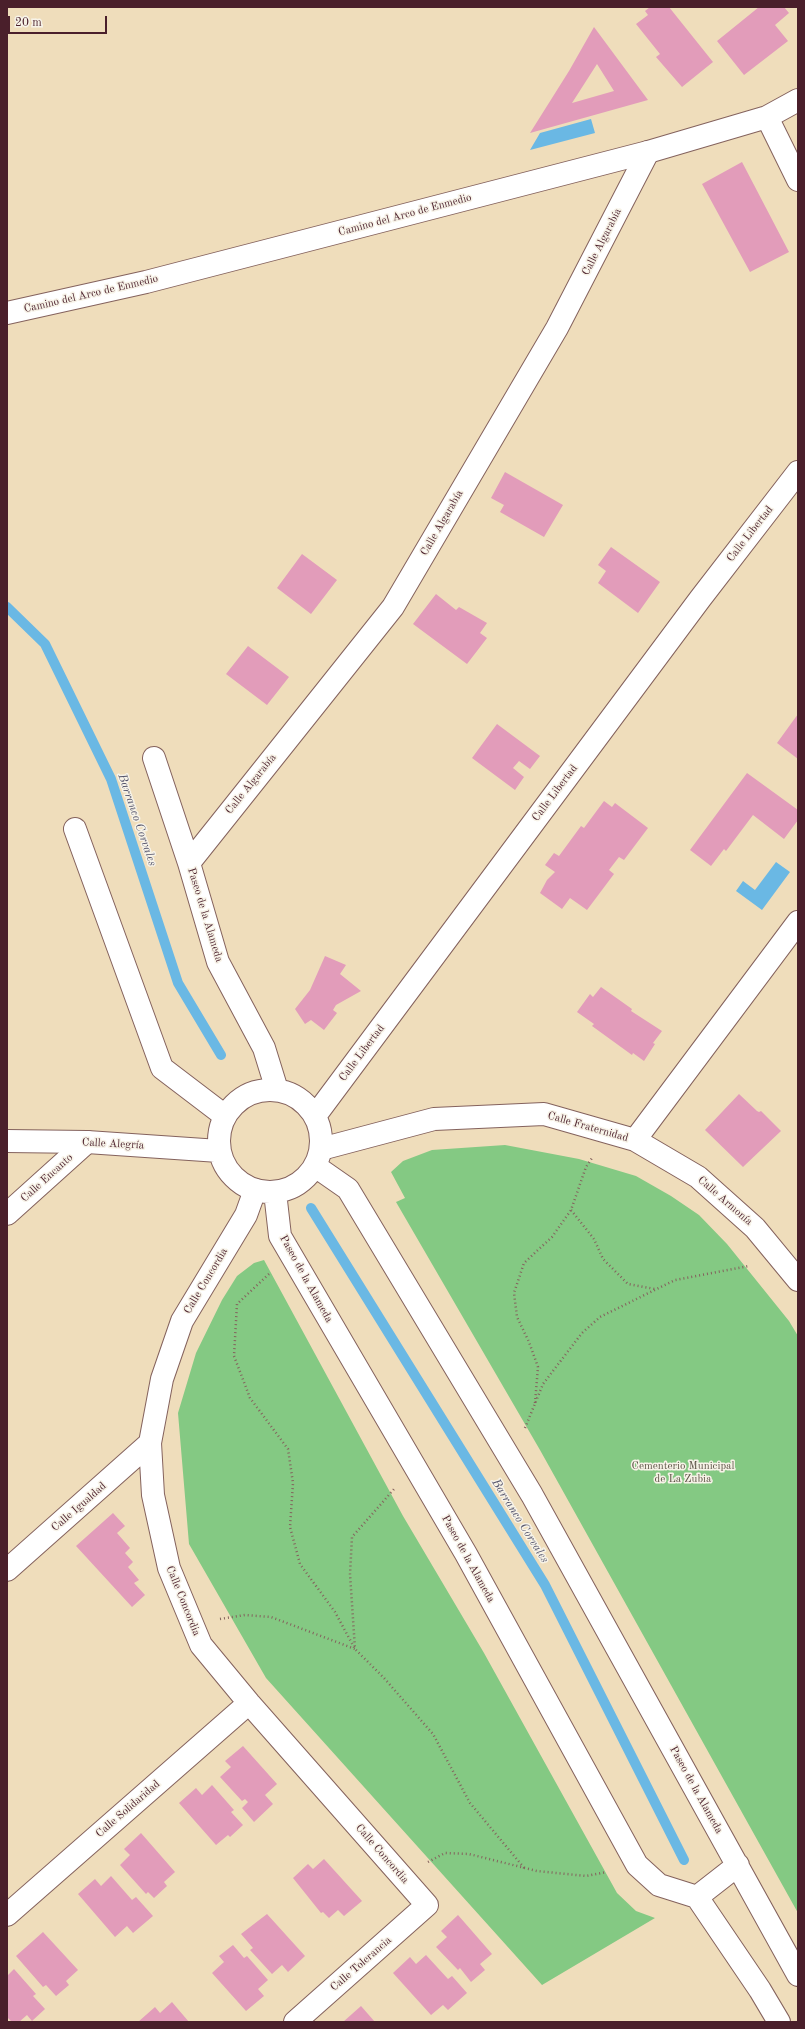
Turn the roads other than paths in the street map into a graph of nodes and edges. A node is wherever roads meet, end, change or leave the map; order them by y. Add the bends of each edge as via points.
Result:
1 (798, 100) edge
2 (766, 117) junction
3 (648, 152) junction
4 (798, 180) edge
5 (7, 314) edge
6 (798, 472) edge
7 (154, 758) dead end
8 (75, 829) dead end
9 (189, 863) junction
10 (798, 922) edge
11 (277, 1090) junction
12 (225, 1116) junction
13 (315, 1116) junction
14 (635, 1140) junction
15 (7, 1141) edge
16 (87, 1142) junction
17 (220, 1151) junction
18 (318, 1158) junction
19 (265, 1191) junction
20 (7, 1214) edge
21 (798, 1280) edge
22 (150, 1443) junction
23 (7, 1570) edge
24 (249, 1703) junction
25 (738, 1865) junction
26 (697, 1897) junction
27 (427, 1906) joint
28 (7, 1915) edge
29 (798, 1975) edge
30 (295, 2022) edge
31 (779, 2022) edge

1 - 2 street, Camino del Arco de Enmedio
2 - 3 street, Camino del Arco de Enmedio
2 - 4 street
3 - 5 street, Camino del Arco de Enmedio via 146,282
3 - 9 street, Calle Algarabía via 557,328 393,607
6 - 13 street, Calle Libertad via 700,599
7 - 9 street, Paseo de la Alameda
8 - 12 street via 162,1068
9 - 11 street, Paseo de la Alameda via 218,962 264,1048
10 - 14 street, Calle Fraternidad
11 - 12 street via 262,1090 247,1095 234,1104
11 - 13 street via 292,1094 305,1103
12 - 17 street via 219,1133
13 - 18 street via 321,1132
14 - 18 street, Calle Fraternidad via 544,1114 434,1119
14 - 21 street, Calle Armonía via 698,1177 756,1228
15 - 16 street, Calle Alegría
16 - 17 street, Calle Alegría
16 - 20 street, Calle Encanto
17 - 19 street via 224,1164 242,1184
18 - 19 street via 304,1178 291,1188
18 - 25 street, Paseo de la Alameda via 348,1189 510,1459
19 - 22 street, Calle Concordia via 246,1215 182,1321 162,1379
19 - 26 street, Paseo de la Alameda via 280,1236 466,1554 637,1865 659,1885
22 - 23 street, Calle Igualdad
22 - 24 street, Calle Concordia via 153,1495 169,1568 201,1645
24 - 27 street, Calle Concordia
24 - 28 street, Calle Solidaridad
25 - 26 street
25 - 29 street, Paseo de la Alameda
26 - 31 street
27 - 30 street, Calle Tolerancia

